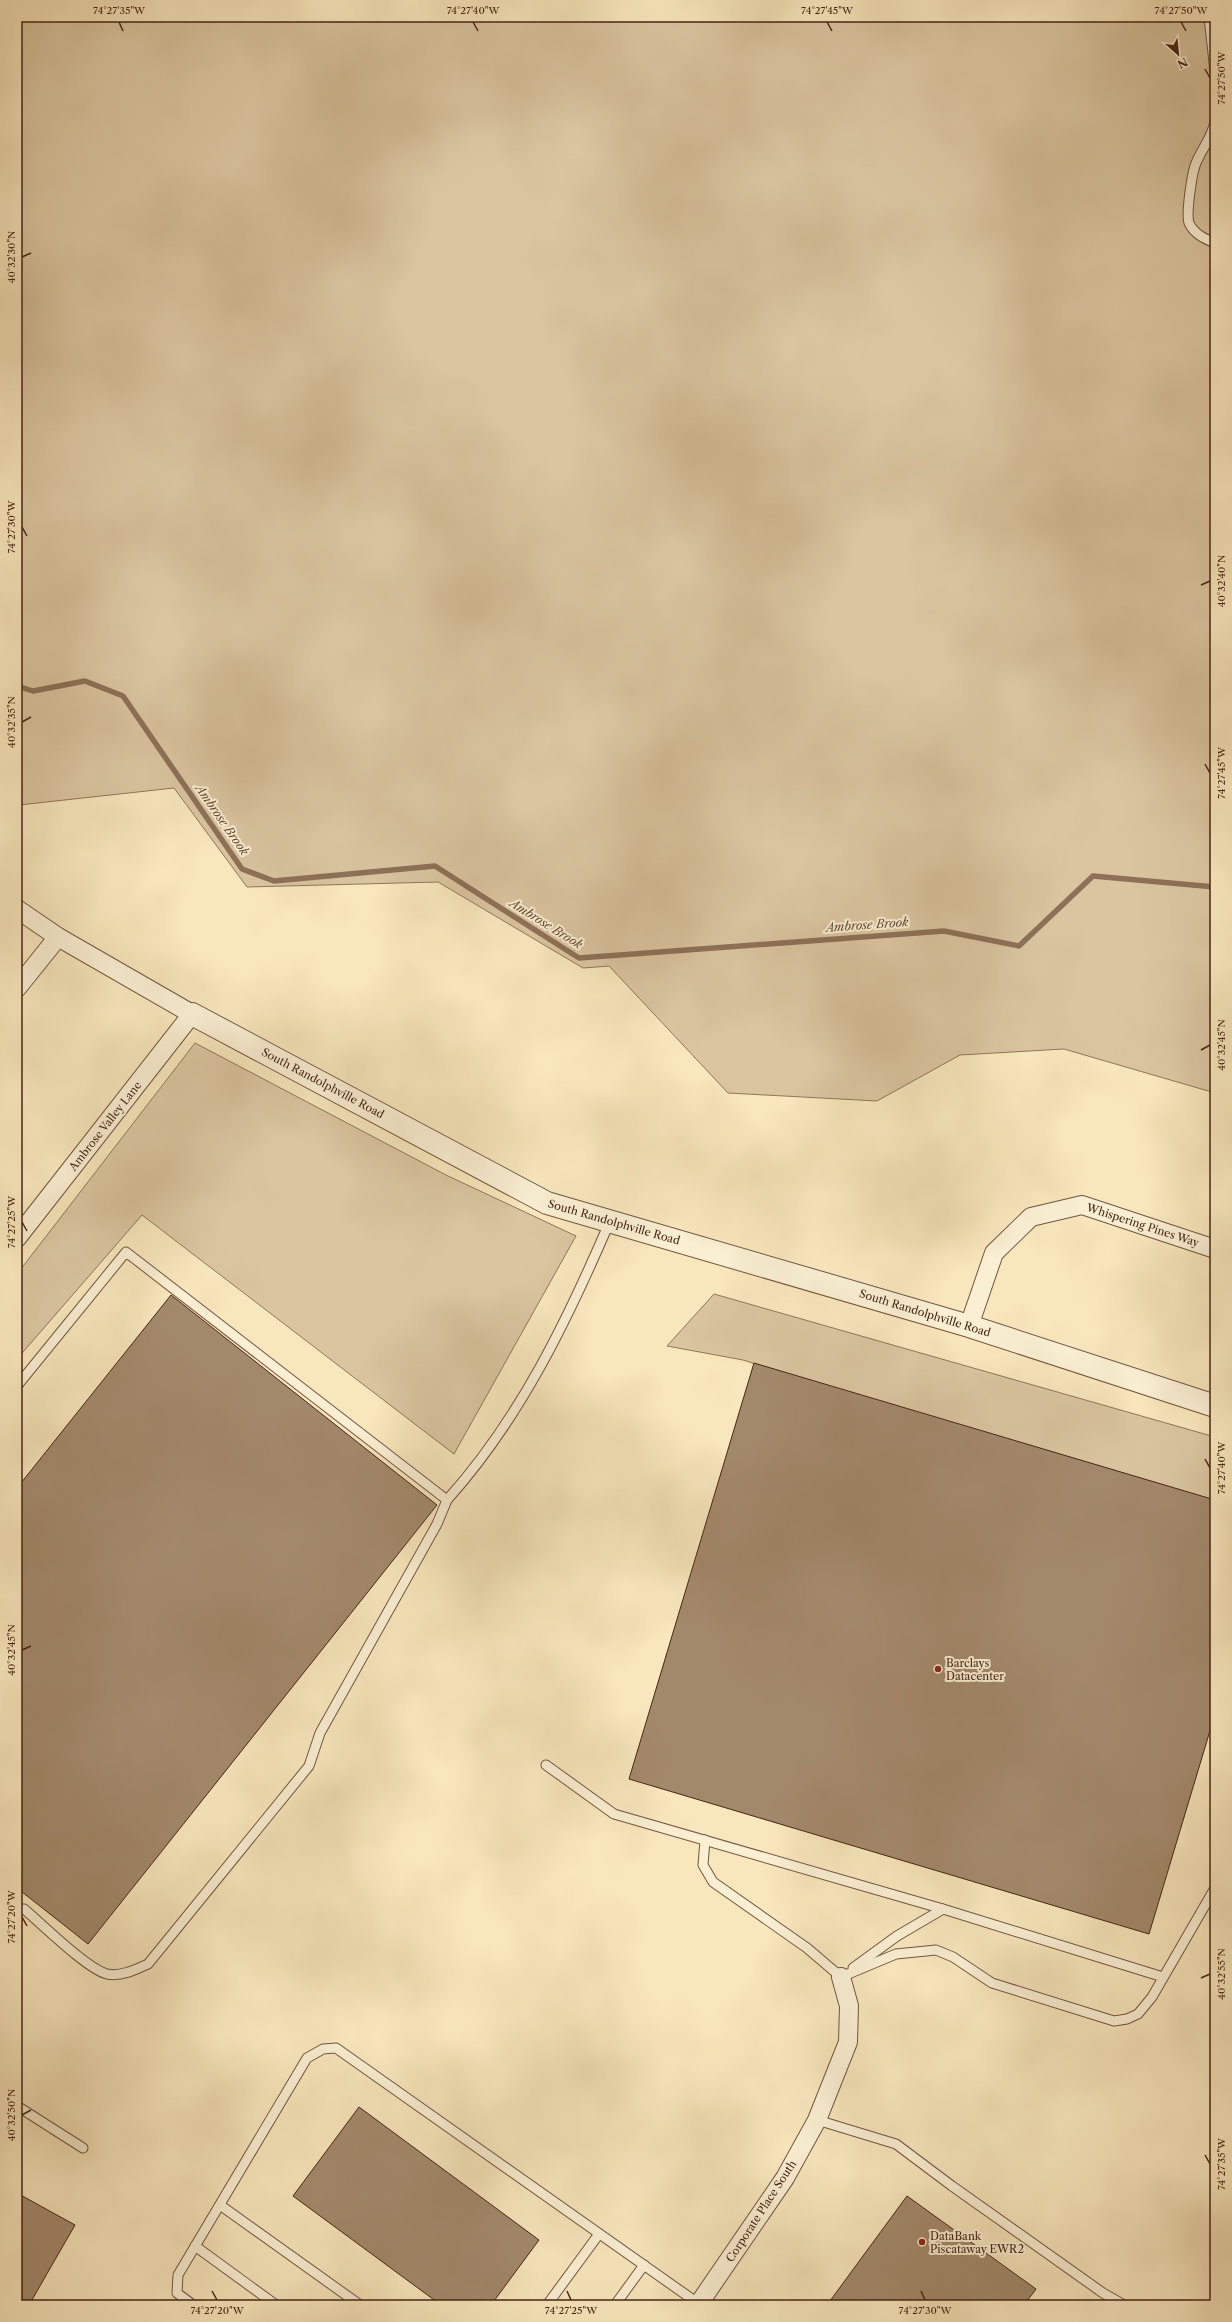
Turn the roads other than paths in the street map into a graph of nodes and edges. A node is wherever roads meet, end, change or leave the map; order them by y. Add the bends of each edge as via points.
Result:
1 (1209, 17) edge
2 (1215, 243) edge
3 (17, 909) edge
4 (58, 937) junction
5 (17, 988) edge
6 (192, 1014) junction
7 (610, 1221) junction
8 (17, 1238) edge
9 (1215, 1249) edge
10 (969, 1326) junction
11 (17, 1386) edge
12 (1215, 1406) edge
13 (447, 1500) junction
14 (546, 1765) dead end
15 (705, 1840) junction
16 (1215, 1888) edge
17 (17, 1909) edge
18 (943, 1909) junction
19 (840, 1977) junction
20 (1163, 1977) junction
21 (17, 2106) edge
22 (816, 2120) junction
23 (83, 2148) dead end
24 (220, 2205) junction
25 (599, 2234) junction
26 (195, 2246) junction
27 (644, 2266) junction
28 (354, 2303) edge
29 (698, 2304) edge
30 (193, 2305) edge
31 (276, 2305) edge
32 (547, 2305) edge
33 (615, 2305) edge
34 (1123, 2305) edge

1 - 2 lane via 1214,62 1215,120 1212,133 1192,176 1189,222 1196,233
3 - 4 street, South Randolphville Road
4 - 5 street
4 - 6 street, South Randolphville Road
6 - 7 street, South Randolphville Road via 547,1203
6 - 8 street, Ambrose Valley Lane
7 - 10 street, South Randolphville Road
7 - 13 lane via 561,1330 531,1382 495,1441
9 - 10 street, Whispering Pines Way via 1082,1205 1031,1217 994,1253
10 - 12 street, South Randolphville Road
11 - 13 lane via 126,1252
13 - 17 lane via 437,1524 320,1733 309,1766 148,1964 130,1972 108,1974 90,1965 24,1909
14 - 15 lane via 614,1814
15 - 18 lane
15 - 19 lane via 703,1865 713,1882 807,1948
16 - 20 lane
18 - 19 lane via 897,1936
18 - 20 lane
19 - 20 lane via 896,1954 936,1950 953,1957 992,1983 1114,2020 1127,2019 1138,2014 1152,1997
19 - 22 street, Corporate Place South via 849,2006 848,2042
21 - 23 lane
22 - 29 street, Corporate Place South via 785,2178
22 - 34 lane via 896,2144 1102,2293
24 - 25 lane via 307,2058 323,2049 336,2048
24 - 26 lane
24 - 28 lane
25 - 27 lane
25 - 32 lane
26 - 30 lane via 178,2275 177,2293
26 - 31 lane
27 - 29 lane
27 - 33 lane

